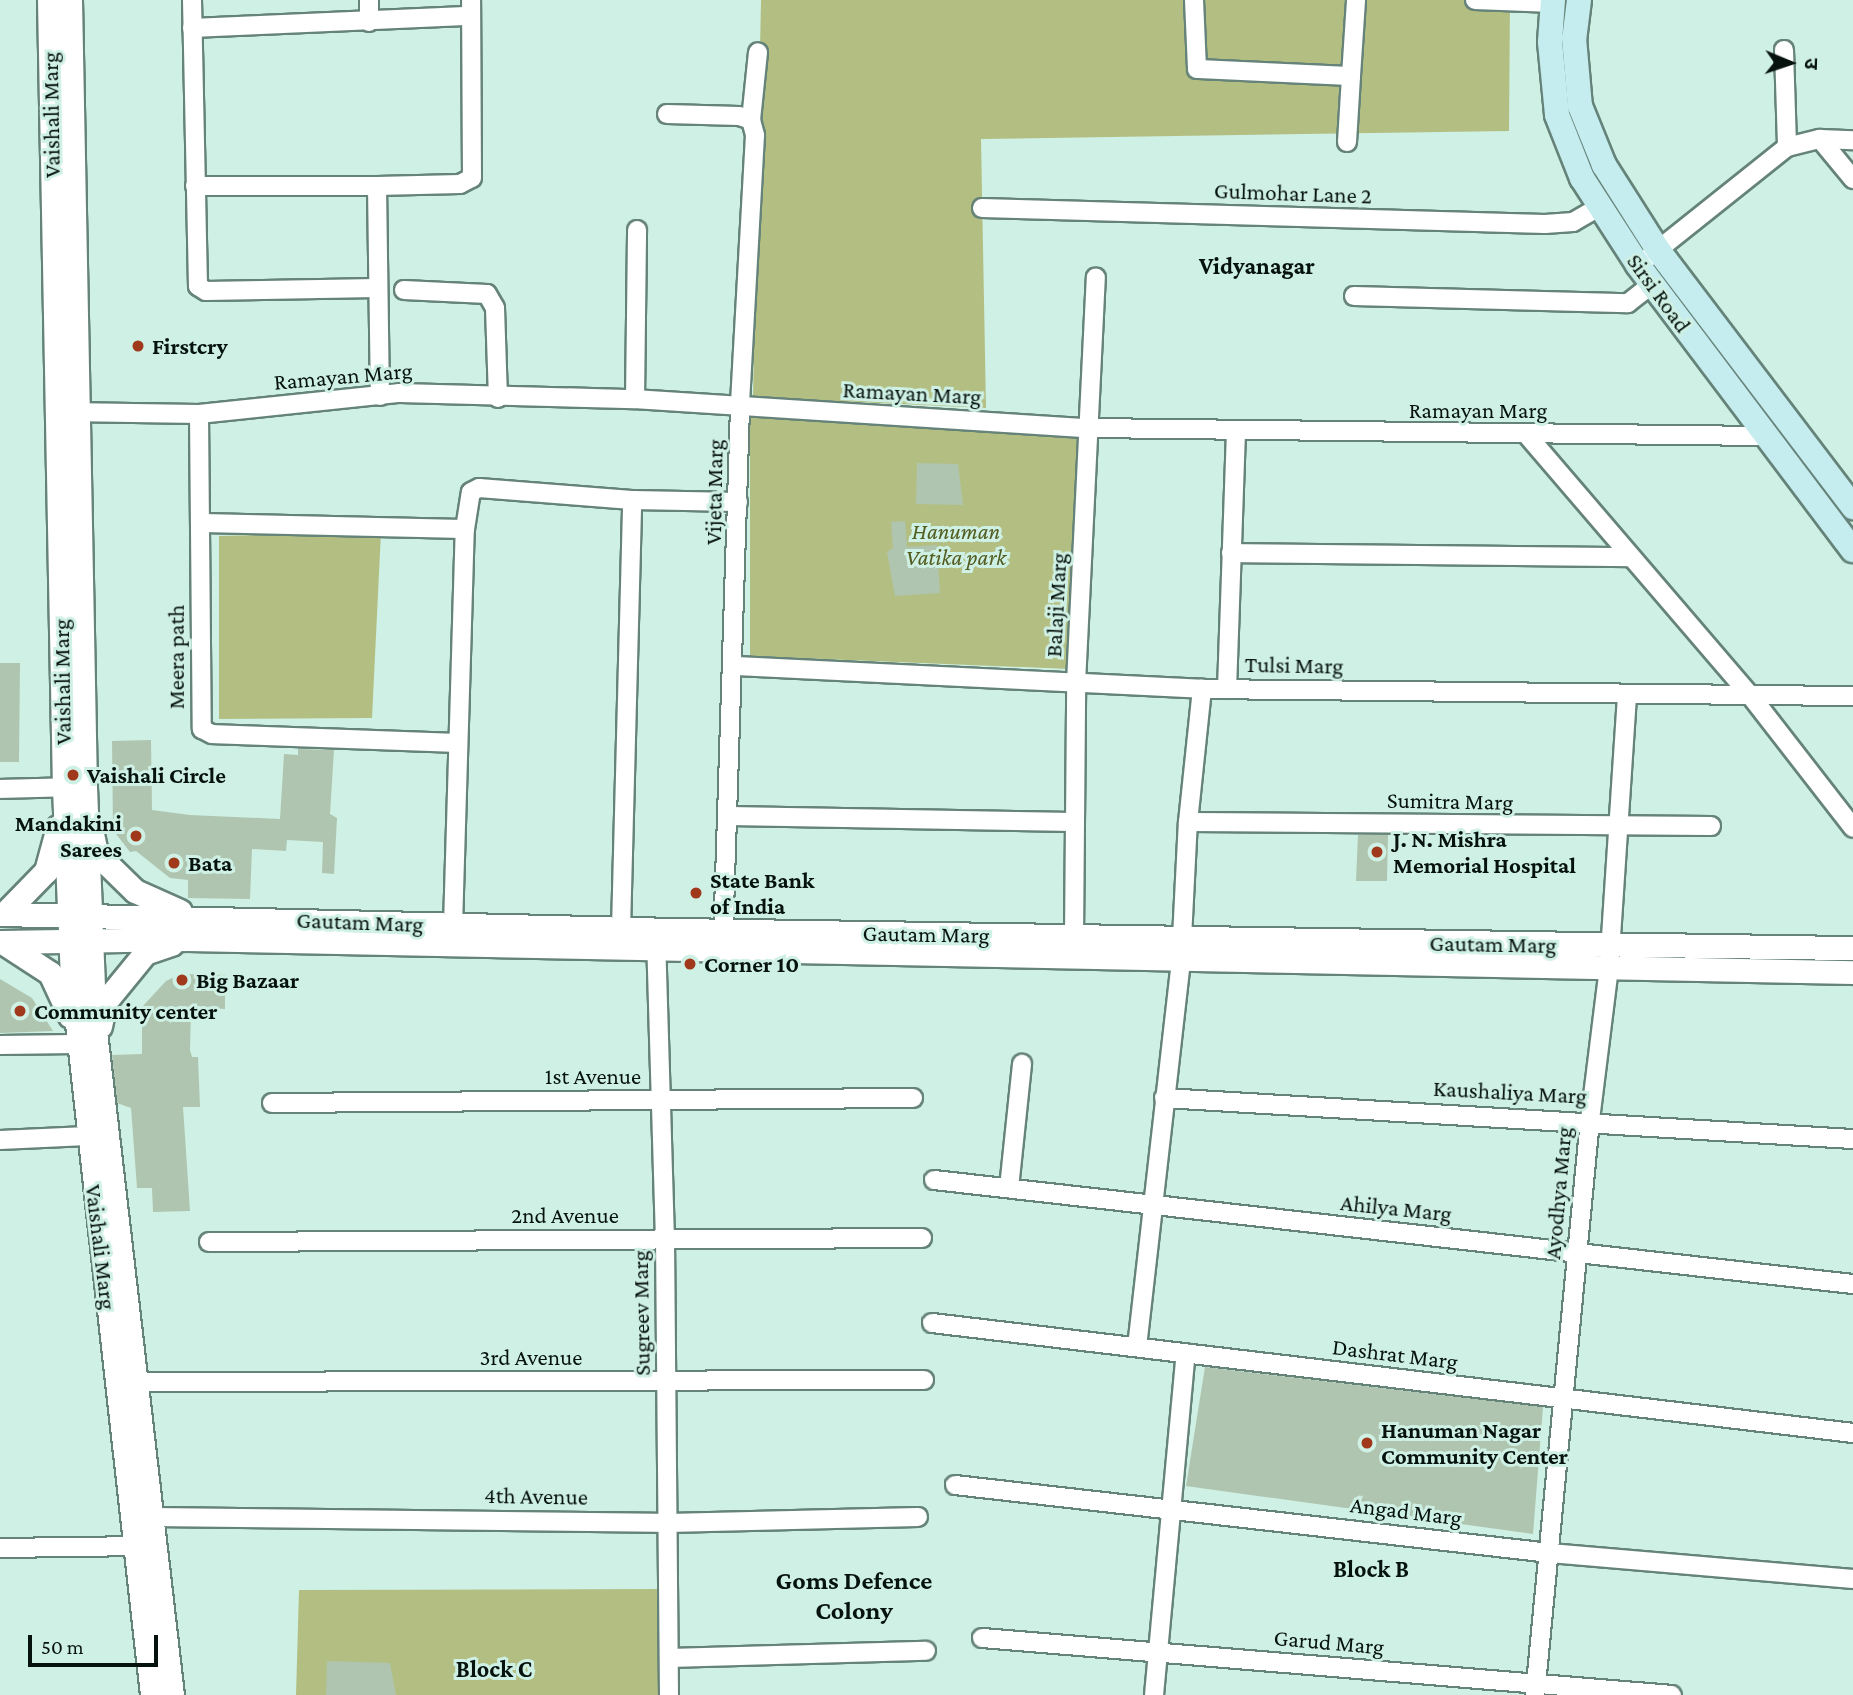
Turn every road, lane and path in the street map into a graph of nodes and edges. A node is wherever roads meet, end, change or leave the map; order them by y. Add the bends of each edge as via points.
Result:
1 (49, 0) edge
2 (70, 0) edge
3 (192, 0) edge
4 (369, 0) edge
5 (1194, 0) edge
6 (1356, 0) edge
7 (1475, 0) edge
8 (1579, 0) edge
9 (1553, 2) edge
10 (471, 8) edge
11 (369, 22) junction
12 (192, 28) junction
13 (1784, 50) dead end
14 (758, 52) dead end
15 (1351, 76) junction
16 (667, 114) dead end
17 (751, 120) junction
18 (1820, 139) junction
19 (1853, 140) edge
20 (1348, 142) dead end
21 (1787, 147) junction
22 (1853, 179) edge
23 (195, 186) junction
24 (377, 187) junction
25 (1600, 207) junction
26 (982, 208) dead end
27 (637, 230) dead end
28 (1658, 250) junction
29 (1645, 275) junction
30 (1096, 277) dead end
31 (377, 288) junction
32 (404, 290) dead end
33 (1354, 296) dead end
34 (380, 396) junction
35 (498, 398) junction
36 (635, 399) junction
37 (740, 407) junction
38 (67, 412) junction
39 (199, 414) junction
40 (1089, 428) junction
41 (1236, 432) junction
42 (1527, 435) junction
43 (1767, 436) junction
44 (632, 500) junction
45 (738, 502) junction
46 (1853, 507) edge
47 (201, 523) junction
48 (465, 529) junction
49 (1853, 550) edge
50 (1231, 553) junction
51 (1628, 557) junction
52 (735, 666) junction
53 (1076, 683) junction
54 (1202, 689) junction
55 (1227, 689) junction
56 (1627, 695) junction
57 (1750, 695) junction
58 (1853, 696) edge
59 (456, 743) junction
60 (0, 789) edge
61 (75, 797) junction
62 (729, 816) junction
63 (1073, 822) junction
64 (1188, 822) junction
65 (1711, 826) dead end
66 (1619, 827) junction
67 (1853, 828) edge
68 (2, 914) edge
69 (79, 914) junction
70 (190, 915) junction
71 (453, 926) junction
72 (621, 929) junction
73 (1074, 937) junction
74 (188, 939) junction
75 (656, 939) junction
76 (80, 940) junction
77 (723, 941) junction
78 (1, 942) edge
79 (1182, 948) junction
80 (1853, 948) edge
81 (1610, 956) junction
82 (1853, 972) edge
83 (83, 1039) junction
84 (0, 1045) edge
85 (1022, 1064) dead end
86 (913, 1097) dead end
87 (1164, 1098) junction
88 (659, 1101) junction
89 (272, 1102) dead end
90 (1590, 1120) junction
91 (97, 1135) junction
92 (1853, 1139) edge
93 (0, 1140) edge
94 (934, 1180) dead end
95 (1009, 1188) junction
96 (1154, 1207) junction
97 (665, 1238) junction
98 (922, 1238) dead end
99 (209, 1242) dead end
100 (1577, 1252) junction
101 (1853, 1284) edge
102 (932, 1323) dead end
103 (1137, 1348) junction
104 (1186, 1353) junction
105 (924, 1380) dead end
106 (667, 1381) junction
107 (139, 1382) junction
108 (1564, 1400) junction
109 (1853, 1433) edge
110 (954, 1485) dead end
111 (1171, 1507) junction
112 (153, 1517) junction
113 (918, 1517) dead end
114 (668, 1522) junction
115 (145, 1545) junction
116 (0, 1548) edge
117 (1550, 1553) junction
118 (1853, 1579) edge
119 (982, 1637) dead end
120 (926, 1651) dead end
121 (1159, 1651) junction
122 (669, 1658) junction
123 (1536, 1690) edge
124 (152, 1695) edge
125 (172, 1695) edge
126 (670, 1695) edge
127 (1154, 1695) edge
128 (1672, 1695) edge

1 - 38 street, Vaishali Marg
2 - 38 street, Vaishali Marg
3 - 12 street
4 - 11 street
5 - 15 street via 1197,69
6 - 15 street
7 - 9 street
8 - 28 main road, Sirsi Road via 1574,38 1580,106 1604,165
9 - 25 main road, Sirsi Road via 1550,43 1557,116 1582,178
10 - 11 street
10 - 24 street via 472,178 460,184
11 - 12 street
12 - 23 street
13 - 21 street
14 - 17 street, Vijeta Marg
15 - 20 street
16 - 17 street
17 - 37 street, Vijeta Marg via 755,135
18 - 19 street
18 - 21 street
18 - 22 street
21 - 28 street
23 - 24 street
23 - 31 street via 194,278 206,291
24 - 31 street
25 - 26 street, Gulmohar Lane 2 via 1573,222 1545,225
25 - 29 main road, Sirsi Road
27 - 36 street
28 - 29 street
28 - 46 main road, Sirsi Road
29 - 33 street via 1628,303
29 - 43 main road, Sirsi Road
30 - 40 street, Balaji Marg
31 - 34 street
32 - 35 street via 487,294 495,308
34 - 35 street, Ramayan Marg
34 - 39 street, Ramayan Marg
35 - 36 street, Ramayan Marg
36 - 37 street, Ramayan Marg
37 - 40 street, Ramayan Marg
37 - 45 street, Vijeta Marg
38 - 39 street, Ramayan Marg
38 - 61 street, Vaishali Marg
39 - 47 street, Meera path
40 - 41 street, Ramayan Marg
40 - 53 street, Balaji Marg
41 - 42 street, Ramayan Marg
41 - 50 street
42 - 43 street, Ramayan Marg
42 - 51 street
43 - 49 main road, Sirsi Road
44 - 45 street
44 - 48 street via 478,488 466,501
44 - 72 street
45 - 52 street, Vijeta Marg
47 - 48 street
47 - 59 street, Meera path via 202,729 212,734
48 - 59 street
50 - 51 street
50 - 55 street
51 - 57 street
52 - 53 street, Tulsi Marg
52 - 62 street, Vijeta Marg
53 - 54 street, Tulsi Marg
53 - 63 street, Balaji Marg
54 - 55 street, Tulsi Marg
54 - 64 street
55 - 56 street, Tulsi Marg
56 - 57 street, Tulsi Marg
56 - 66 street, Ayodhya Marg
57 - 58 street, Tulsi Marg
57 - 67 street
59 - 71 street
60 - 61 street
61 - 68 street via 46,871
61 - 69 street, Vaishali Marg
61 - 70 street via 96,853 135,891
62 - 63 street
62 - 77 street, Vijeta Marg
63 - 73 street, Balaji Marg
64 - 66 street, Sumitra Marg
64 - 79 street
65 - 66 street, Sumitra Marg
66 - 81 street, Ayodhya Marg
68 - 69 street, Gautam Marg
69 - 70 street, Gautam Marg
69 - 76 street, Vaishali Marg
70 - 71 street, Gautam Marg
71 - 72 street, Gautam Marg
72 - 75 street, Gautam Marg
73 - 77 street, Gautam Marg
73 - 79 street, Gautam Marg
74 - 75 street, Gautam Marg
74 - 76 street, Gautam Marg
74 - 83 street via 145,953 105,1002
75 - 77 street, Gautam Marg
75 - 88 street, Sugreev Marg
76 - 78 street, Gautam Marg
76 - 83 street, Vaishali Marg
77 - 79 street, Gautam Marg
78 - 83 street via 50,973
79 - 81 street, Gautam Marg
79 - 87 street
80 - 81 street, Gautam Marg
81 - 82 street, Gautam Marg
81 - 90 street, Ayodhya Marg
83 - 84 street
83 - 91 street, Vaishali Marg
85 - 95 street
86 - 88 street, 1st Avenue
87 - 90 street, Kaushaliya Marg
87 - 96 street
88 - 89 street, 1st Avenue
88 - 97 street, Sugreev Marg
90 - 92 street, Kaushaliya Marg
90 - 100 street, Ayodhya Marg
91 - 93 street
91 - 107 street, Vaishali Marg
91 - 115 street, Vaishali Marg
94 - 95 street, Ahilya Marg
95 - 96 street, Ahilya Marg
96 - 100 street, Ahilya Marg
96 - 103 street
97 - 98 street, 2nd Avenue
97 - 99 street, 2nd Avenue
97 - 106 street, Sugreev Marg
100 - 101 street, Ahilya Marg
100 - 108 street, Ayodhya Marg
102 - 103 street, Dashrat Marg
103 - 104 street, Dashrat Marg
104 - 108 street, Dashrat Marg
104 - 111 street
105 - 106 street, 3rd Avenue
106 - 107 street, 3rd Avenue
106 - 114 street, Sugreev Marg
107 - 112 street, Vaishali Marg
108 - 109 street, Dashrat Marg
108 - 117 street, Ayodhya Marg
110 - 111 street, Angad Marg
111 - 117 street, Angad Marg
111 - 121 street
112 - 114 street, 4th Avenue
112 - 115 street, Vaishali Marg
113 - 114 street, 4th Avenue
114 - 122 street, Sugreev Marg
115 - 116 street
115 - 124 street, Vaishali Marg
115 - 125 street, Vaishali Marg
117 - 118 street, Angad Marg
117 - 123 street, Ayodhya Marg
119 - 121 street, Garud Marg
120 - 122 street
121 - 123 street, Garud Marg
121 - 127 street
122 - 126 street, Sugreev Marg
123 - 128 street, Garud Marg

